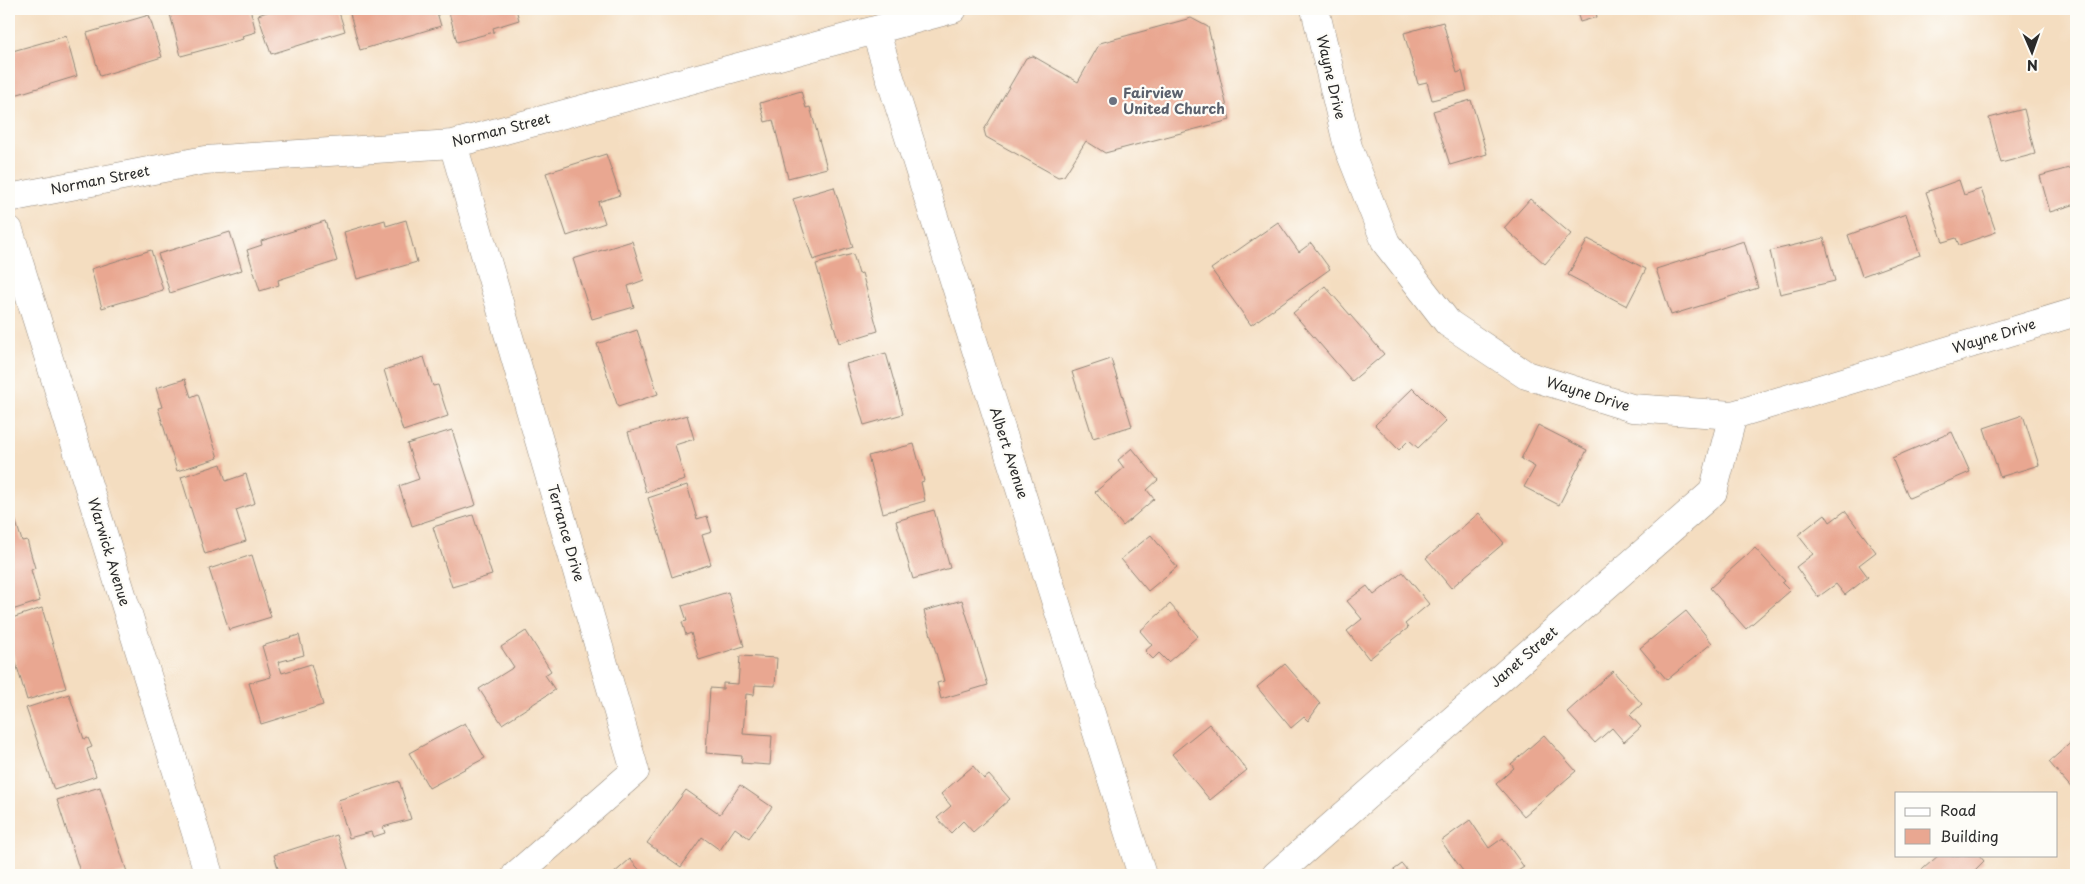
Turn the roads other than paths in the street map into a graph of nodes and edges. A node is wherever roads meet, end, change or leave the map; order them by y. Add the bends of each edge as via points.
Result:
1 (953, 9) edge
2 (1315, 9) edge
3 (875, 30) junction
4 (453, 144) junction
5 (9, 198) edge
6 (9, 230) edge
7 (2076, 312) edge
8 (1733, 415) junction
9 (209, 875) edge
10 (516, 875) edge
11 (1142, 875) edge
12 (1276, 875) edge

1 - 3 street, Norman Street
2 - 8 street, Wayne Drive via 1348,148 1386,243 1448,323 1526,375 1632,408
3 - 4 street, Norman Street
3 - 11 street, Albert Avenue
4 - 5 street, Norman Street via 205,160
4 - 10 street, Terrance Drive via 634,771
6 - 9 street, Warwick Avenue
7 - 8 street, Wayne Drive
8 - 12 street, Janet Street via 1712,492

